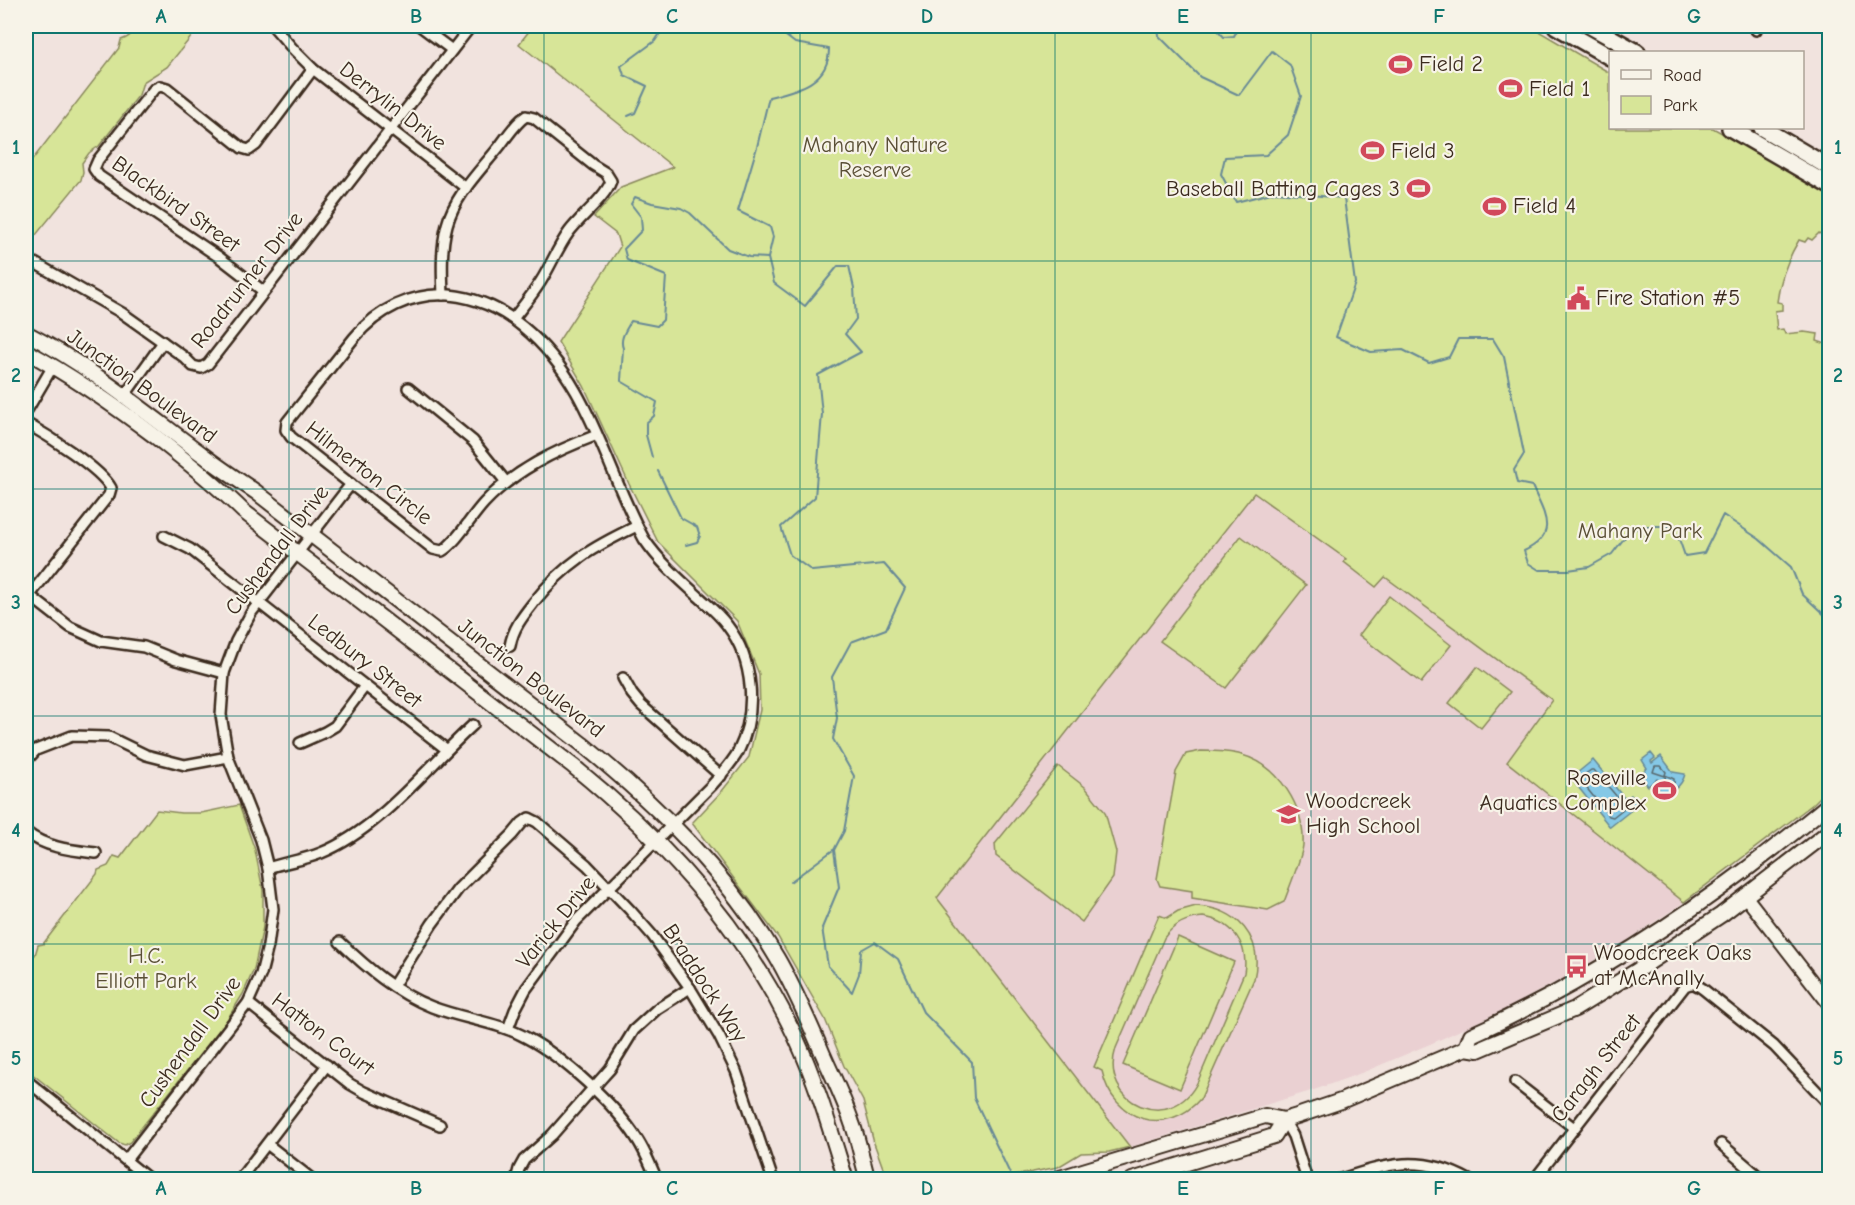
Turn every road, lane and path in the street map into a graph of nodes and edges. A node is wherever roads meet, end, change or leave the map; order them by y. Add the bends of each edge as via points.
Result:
1 (273, 26) edge
2 (420, 26) edge
3 (471, 26) edge
4 (1556, 26) edge
5 (1590, 26) edge
6 (452, 50) junction
7 (1635, 51) edge
8 (1609, 56) edge
9 (314, 69) junction
10 (390, 128) junction
11 (1732, 129) edge
12 (1764, 129) edge
13 (1830, 168) edge
14 (1830, 186) edge
15 (466, 188) junction
16 (26, 258) edge
17 (263, 291) junction
18 (443, 295) junction
19 (513, 319) junction
20 (26, 333) edge
21 (163, 342) junction
22 (26, 351) edge
23 (53, 366) junction
24 (408, 388) dead end
25 (125, 395) junction
26 (26, 412) edge
27 (26, 423) edge
28 (597, 435) junction
29 (506, 482) junction
30 (351, 484) junction
31 (637, 526) junction
32 (311, 535) junction
33 (164, 536) dead end
34 (297, 553) junction
35 (27, 597) edge
36 (259, 603) junction
37 (510, 646) dead end
38 (224, 673) junction
39 (622, 678) dead end
40 (366, 686) junction
41 (473, 725) dead end
42 (300, 743) dead end
43 (446, 749) junction
44 (228, 757) junction
45 (26, 761) edge
46 (721, 776) junction
47 (1830, 803) edge
48 (673, 824) junction
49 (1830, 831) edge
50 (26, 832) edge
51 (656, 840) junction
52 (96, 853) dead end
53 (268, 868) junction
54 (1733, 879) junction
55 (608, 887) junction
56 (1746, 897) junction
57 (340, 942) dead end
58 (393, 986) junction
59 (690, 988) junction
60 (248, 1003) junction
61 (1830, 1005) edge
62 (508, 1029) junction
63 (1466, 1048) junction
64 (327, 1065) junction
65 (26, 1080) edge
66 (1515, 1082) dead end
67 (593, 1089) junction
68 (1830, 1105) edge
69 (1284, 1120) junction
70 (440, 1125) dead end
71 (1574, 1128) junction
72 (267, 1144) junction
73 (1721, 1144) dead end
74 (126, 1160) junction
75 (150, 1179) edge
76 (239, 1179) edge
77 (313, 1179) edge
78 (516, 1179) edge
79 (657, 1179) edge
80 (773, 1179) edge
81 (846, 1179) edge
82 (868, 1179) edge
83 (1053, 1179) edge
84 (1132, 1179) edge
85 (1307, 1179) edge
86 (1338, 1179) edge
87 (1469, 1179) edge
88 (1534, 1179) edge
89 (1762, 1179) edge

1 - 9 street, Derrylin Drive
2 - 6 street
3 - 6 street, Roadrunner Drive
4 - 8 main road
5 - 7 main road
6 - 10 street, Roadrunner Drive
9 - 10 street, Derrylin Drive
9 - 17 street, Blackbird Street via 249,150 160,86 94,169
10 - 15 street, Derrylin Drive
10 - 17 street, Roadrunner Drive
11 - 14 main road
12 - 13 main road
15 - 18 street via 446,227
15 - 19 street via 526,116 534,118 606,173 611,181 568,233 541,282
16 - 21 street, Roadrunner Drive via 104,302
17 - 21 street, Roadrunner Drive via 201,368
18 - 19 street, Hilmerton Circle via 483,302
18 - 30 street, Hilmerton Circle via 403,302 372,320 287,422 286,430 291,437
19 - 28 street, Hilmerton Circle via 559,363
20 - 25 main road, Junction Boulevard
21 - 25 street
22 - 23 main road, Junction Boulevard
23 - 26 street
23 - 34 main road, Junction Boulevard via 184,459
24 - 29 street via 473,441
25 - 32 main road, Junction Boulevard
27 - 35 street via 94,470 111,488
28 - 29 street, Hilmerton Circle via 544,458
28 - 31 street, Varick Drive
29 - 30 street, Hilmerton Circle via 442,551 433,549
30 - 32 street, Cushendall Drive
31 - 37 street via 565,568 520,619
31 - 46 street, Varick Drive via 655,555 727,624 748,669 751,701 747,726 738,751
32 - 34 street, Cushendall Drive
32 - 48 main road, Junction Boulevard via 582,744
33 - 36 street, Ledbury Street via 190,549
34 - 36 street, Cushendall Drive
34 - 51 main road, Junction Boulevard via 569,763
35 - 38 street via 70,627 102,641 144,647
36 - 38 street, Cushendall Drive via 236,641
36 - 40 street, Ledbury Street
38 - 44 street, Cushendall Drive via 221,715
39 - 46 street via 641,705
40 - 42 street via 334,726
40 - 43 street, Ledbury Street
41 - 43 street
43 - 53 street via 390,808 351,836 324,852
44 - 45 street via 185,765 146,755 109,737 72,736 36,750
44 - 53 street, Cushendall Drive
46 - 48 street, Varick Drive
47 - 54 main road
48 - 51 street, Varick Drive
48 - 82 main road, Junction Boulevard via 707,860 777,958 853,1124
49 - 56 main road
50 - 52 street via 46,844
51 - 55 street, Varick Drive
51 - 81 main road, Junction Boulevard via 714,906 781,1007 814,1082
53 - 60 street, Cushendall Drive via 273,909 261,974
54 - 56 main road
54 - 63 main road via 1579,980 1471,1035
55 - 58 street, Braddock Way via 529,818 458,889
55 - 59 street, Braddock Way via 652,935
55 - 62 street, Varick Drive via 576,921 526,989
56 - 61 street
56 - 63 main road via 1683,942 1575,1009 1478,1050
57 - 58 street
58 - 62 street via 431,1006
59 - 67 street via 644,1019
59 - 80 street, Braddock Way via 736,1071
60 - 64 street, Hatton Court
60 - 74 street, Cushendall Drive
62 - 67 street via 548,1050
63 - 69 main road via 1341,1101
64 - 70 street, Hatton Court via 364,1092
64 - 72 street
65 - 74 street
66 - 71 street
67 - 78 street via 524,1160
67 - 79 street via 627,1124
68 - 71 street, Caragh Street via 1774,1046 1697,984 1690,983
69 - 83 main road via 1265,1116
69 - 84 main road via 1274,1136
69 - 85 street
71 - 88 street, Caragh Street
72 - 76 street
72 - 77 street
73 - 89 street
74 - 75 street
86 - 87 street via 1411,1163 1446,1169

